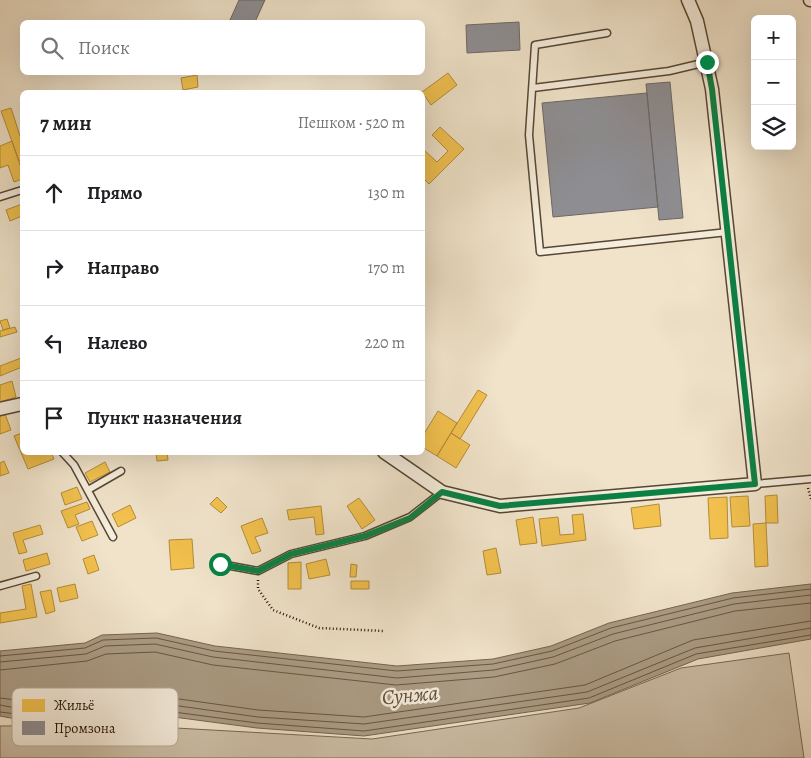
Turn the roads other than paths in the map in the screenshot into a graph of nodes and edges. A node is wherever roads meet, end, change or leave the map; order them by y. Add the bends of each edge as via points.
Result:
1 (688, 0) edge
2 (607, 33) dead end
3 (707, 62) junction
4 (532, 88) junction
5 (20, 191) edge
6 (0, 198) edge
7 (728, 232) junction
8 (20, 404) edge
9 (0, 409) edge
10 (65, 455) edge
11 (388, 455) edge
12 (121, 472) dead end
13 (811, 478) edge
14 (755, 484) junction
15 (88, 490) junction
16 (442, 492) junction
17 (113, 537) dead end
18 (220, 564) dead end
19 (36, 576) dead end
20 (0, 586) edge

1 - 3 street
2 - 4 lane via 535,45
3 - 4 lane via 669,71
3 - 7 street
4 - 7 lane via 529,135 540,252
5 - 6 lane
7 - 14 street
8 - 9 street
10 - 15 lane
11 - 16 street
12 - 15 lane
13 - 14 lane
14 - 16 street via 500,506
15 - 17 lane
16 - 18 lane via 410,518 365,536 291,554 258,571
19 - 20 lane

